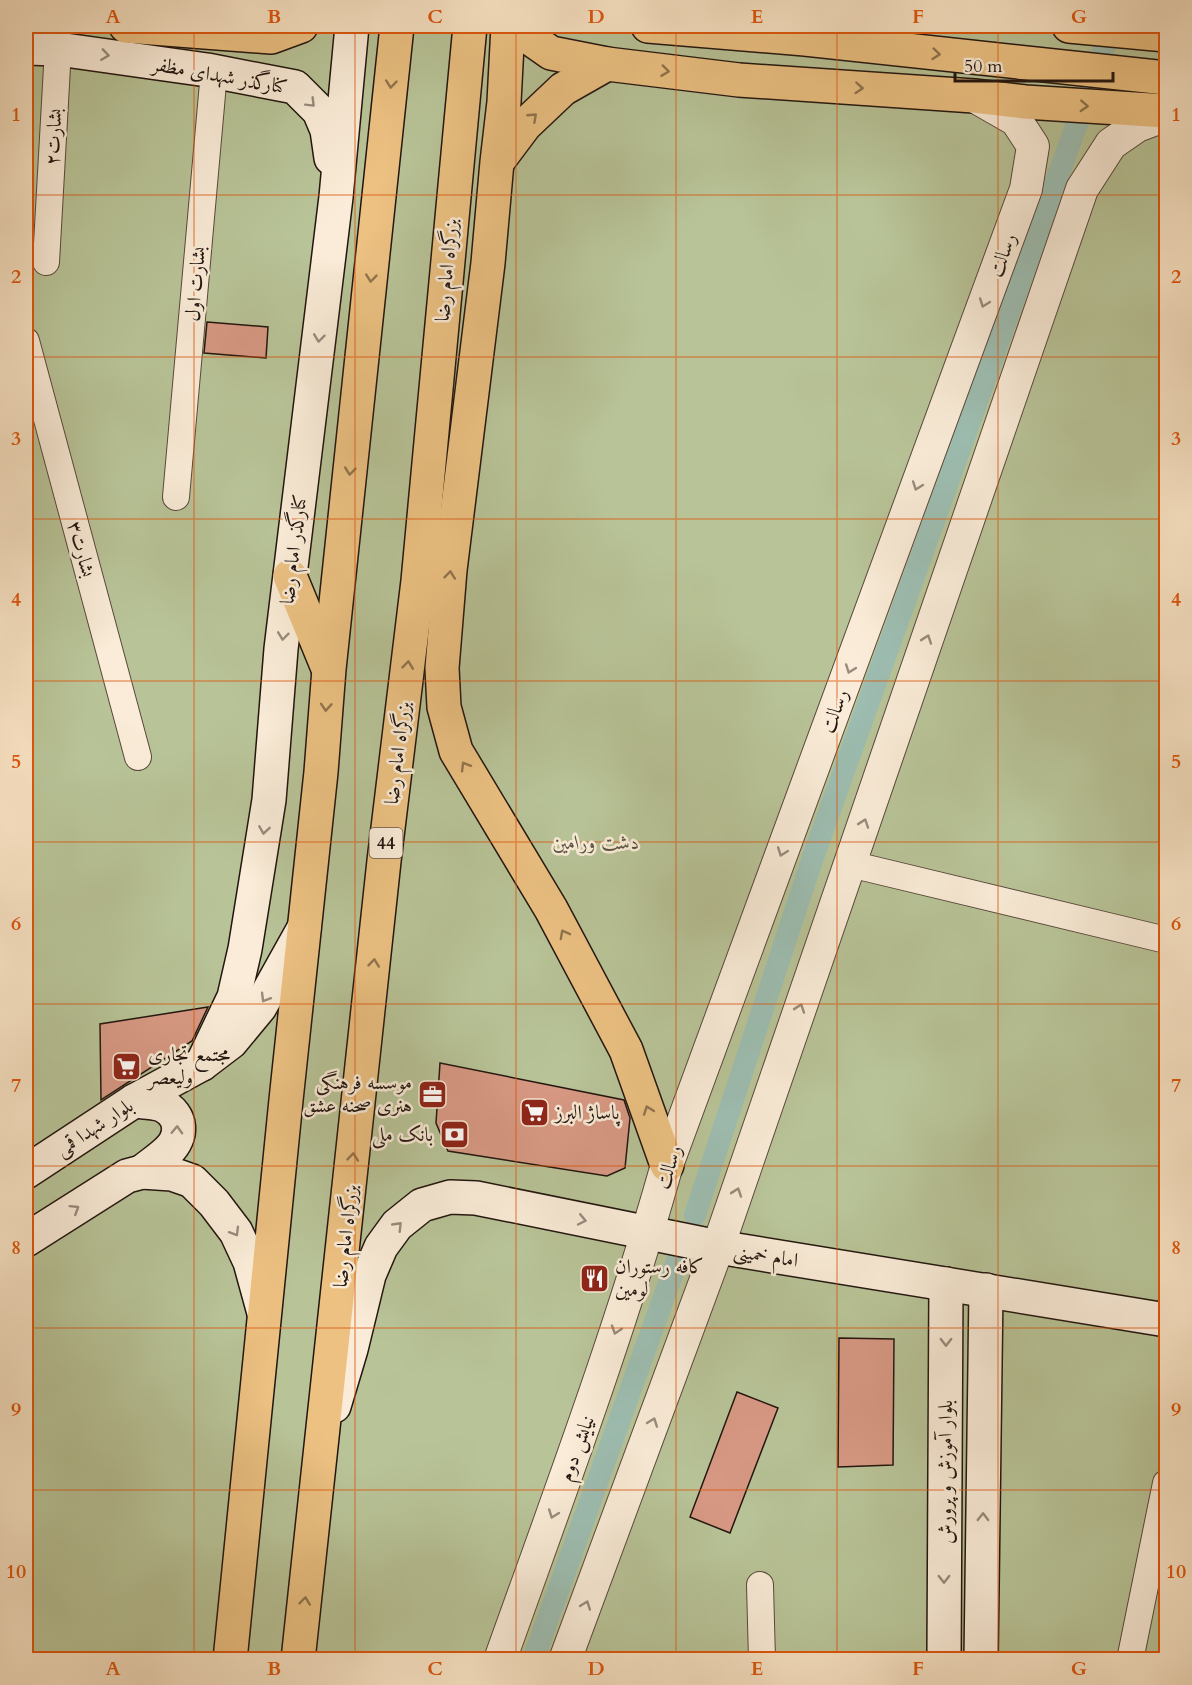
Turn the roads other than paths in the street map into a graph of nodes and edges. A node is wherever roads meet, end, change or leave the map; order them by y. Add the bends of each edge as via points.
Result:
1 (126, 26) edge
2 (301, 26) edge
3 (352, 26) edge
4 (397, 26) edge
5 (470, 26) edge
6 (508, 26) edge
7 (526, 26) edge
8 (648, 26) edge
9 (1069, 26) edge
10 (1167, 35) edge
11 (26, 48) edge
12 (58, 49) junction
13 (607, 64) junction
14 (214, 72) junction
15 (1157, 77) edge
16 (974, 96) junction
17 (1159, 111) edge
18 (497, 162) junction
19 (336, 197) junction
20 (46, 262) dead end
21 (26, 341) edge
22 (176, 497) dead end
23 (290, 576) junction
24 (329, 669) junction
25 (138, 757) dead end
26 (850, 864) junction
27 (304, 928) junction
28 (1167, 940) edge
29 (202, 1064) junction
30 (134, 1101) junction
31 (668, 1165) junction
32 (26, 1172) edge
33 (141, 1172) junction
34 (648, 1234) junction
35 (26, 1240) edge
36 (718, 1247) junction
37 (946, 1284) junction
38 (986, 1290) junction
39 (265, 1317) junction
40 (1167, 1320) edge
41 (323, 1442) junction
42 (1167, 1483) edge
43 (760, 1585) dead end
44 (230, 1659) edge
45 (298, 1659) edge
46 (500, 1659) edge
47 (565, 1659) edge
48 (762, 1659) edge
49 (944, 1659) edge
50 (981, 1659) edge
51 (1130, 1659) edge

1 - 2 main road via 271,37
3 - 19 main road, کنارگذر امام رضا
4 -> 24 main road
41 -> 5 main road, بزرگراه امام رضا / 44 via 384,861 418,580
6 - 18 main road
7 - 13 main road via 531,39 551,53
8 -> 15 main road
9 - 10 main road
11 - 12 main road, کنارگذر شهدای مظفر
12 -> 14 main road, کنارگذر شهدای مظفر
12 - 20 street, بشارت۲
13 -> 16 main road via 739,80
18 -> 13 main road via 525,125 563,89
14 -> 19 main road, کنارگذر شهدای مظفر via 295,87 319,111 327,130
14 - 22 street, بشارت اول
16 -> 17 main road
16 -> 31 street, رسالت via 1016,120 1033,146 1026,189
26 -> 17 street via 1082,189 1111,144
31 -> 18 main road via 626,1050 551,909 456,751 444,707 442,668 450,570
19 -> 23 main road, کنارگذر امام رضا
21 - 25 street, بشارت۳
23 - 24 main road
23 -> 29 main road, کنارگذر امام رضا via 269,800 245,949 234,997
24 -> 27 main road
26 - 28 street
36 -> 26 street
27 -> 29 main road, بلوار شهدا قمی via 260,1007 231,1042
27 - 39 main road
29 - 30 main road, بلوار شهدا قمی
30 - 32 main road, بلوار شهدا قمی
33 -> 30 main road via 169,1150 178,1138 179,1126 177,1118 160,1104
31 - 34 street, رسالت
35 -> 33 main road via 127,1176
33 -> 39 main road via 172,1174 192,1181 214,1203 236,1232 250,1262
34 - 36 main road, امام خمینی
41 -> 34 main road, امام خمینی via 369,1275 381,1247 397,1226 422,1205 450,1197 476,1198
34 -> 46 street, نیایش دوم via 591,1408
36 - 37 main road, امام خمینی
47 -> 36 street
37 - 38 main road, امام خمینی
37 -> 49 main road, بلوار آموزش و پرورش
38 - 40 main road, امام خمینی
50 -> 38 main road, بلوار آموزش و پرورش
39 - 44 main road
45 -> 41 main road, بزرگراه امام رضا / 44
42 - 51 street
43 - 48 street

